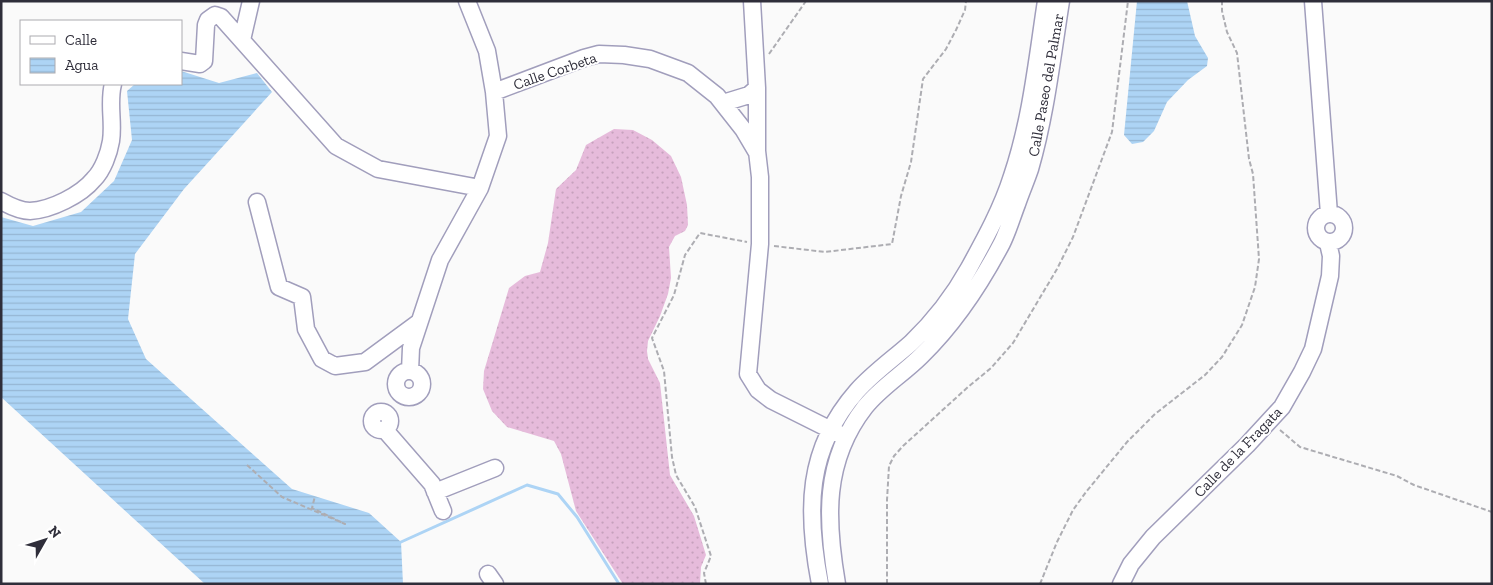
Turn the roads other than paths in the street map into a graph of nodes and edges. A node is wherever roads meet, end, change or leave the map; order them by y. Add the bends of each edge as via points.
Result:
1 (251, 1) edge
2 (467, 1) edge
3 (752, 1) edge
4 (1046, 1) edge
5 (1061, 1) edge
6 (1313, 1) edge
7 (245, 43) junction
8 (182, 61) edge
9 (757, 80) junction
10 (113, 85) edge
11 (494, 92) junction
12 (723, 103) junction
13 (756, 151) junction
14 (480, 188) junction
15 (1, 202) edge
16 (257, 202) dead end
17 (418, 323) junction
18 (830, 430) junction
19 (846, 437) junction
20 (495, 468) dead end
21 (436, 492) junction
22 (443, 511) dead end
23 (820, 584) edge
24 (837, 584) edge
25 (1121, 584) edge

1 - 7 street
2 - 11 street via 487,51
3 - 9 street
4 - 18 street, Calle Paseo del Palmar via 1026,128 999,207 968,270 928,325 858,391
5 - 19 street, Calle Paseo del Palmar via 1030,170 1003,241 941,335 866,407
6 - 25 street, Calle de la Fragata via 1329,214 1337,216 1344,229 1336,242 1328,243 1330,276 1313,349 1282,407 1270,422 1153,537 1131,564
7 - 8 street via 221,17 215,15 206,25 204,61 200,64
7 - 14 street via 336,146 357,159 378,169
9 - 12 street via 749,95
9 - 13 street
10 - 15 street via 111,139 95,179 59,204 44,208 31,211
11 - 12 street, Calle Corbeta via 584,58 599,54 624,55 650,59 688,73
11 - 14 street via 498,136
12 - 13 street, Calle Corbeta
13 - 18 street via 760,177 760,244 748,374 758,390 771,400
14 - 17 street via 440,260
16 - 17 street via 279,287 302,297 306,329 322,359 335,366 365,362
17 - 21 street via 410,348 410,371 420,377 421,389 413,397 401,396 386,422
18 - 19 street
18 - 23 street, Calle Paseo del Palmar via 815,473 812,505
19 - 24 street, Calle Paseo del Palmar via 835,466 829,512
20 - 21 street
21 - 22 street

